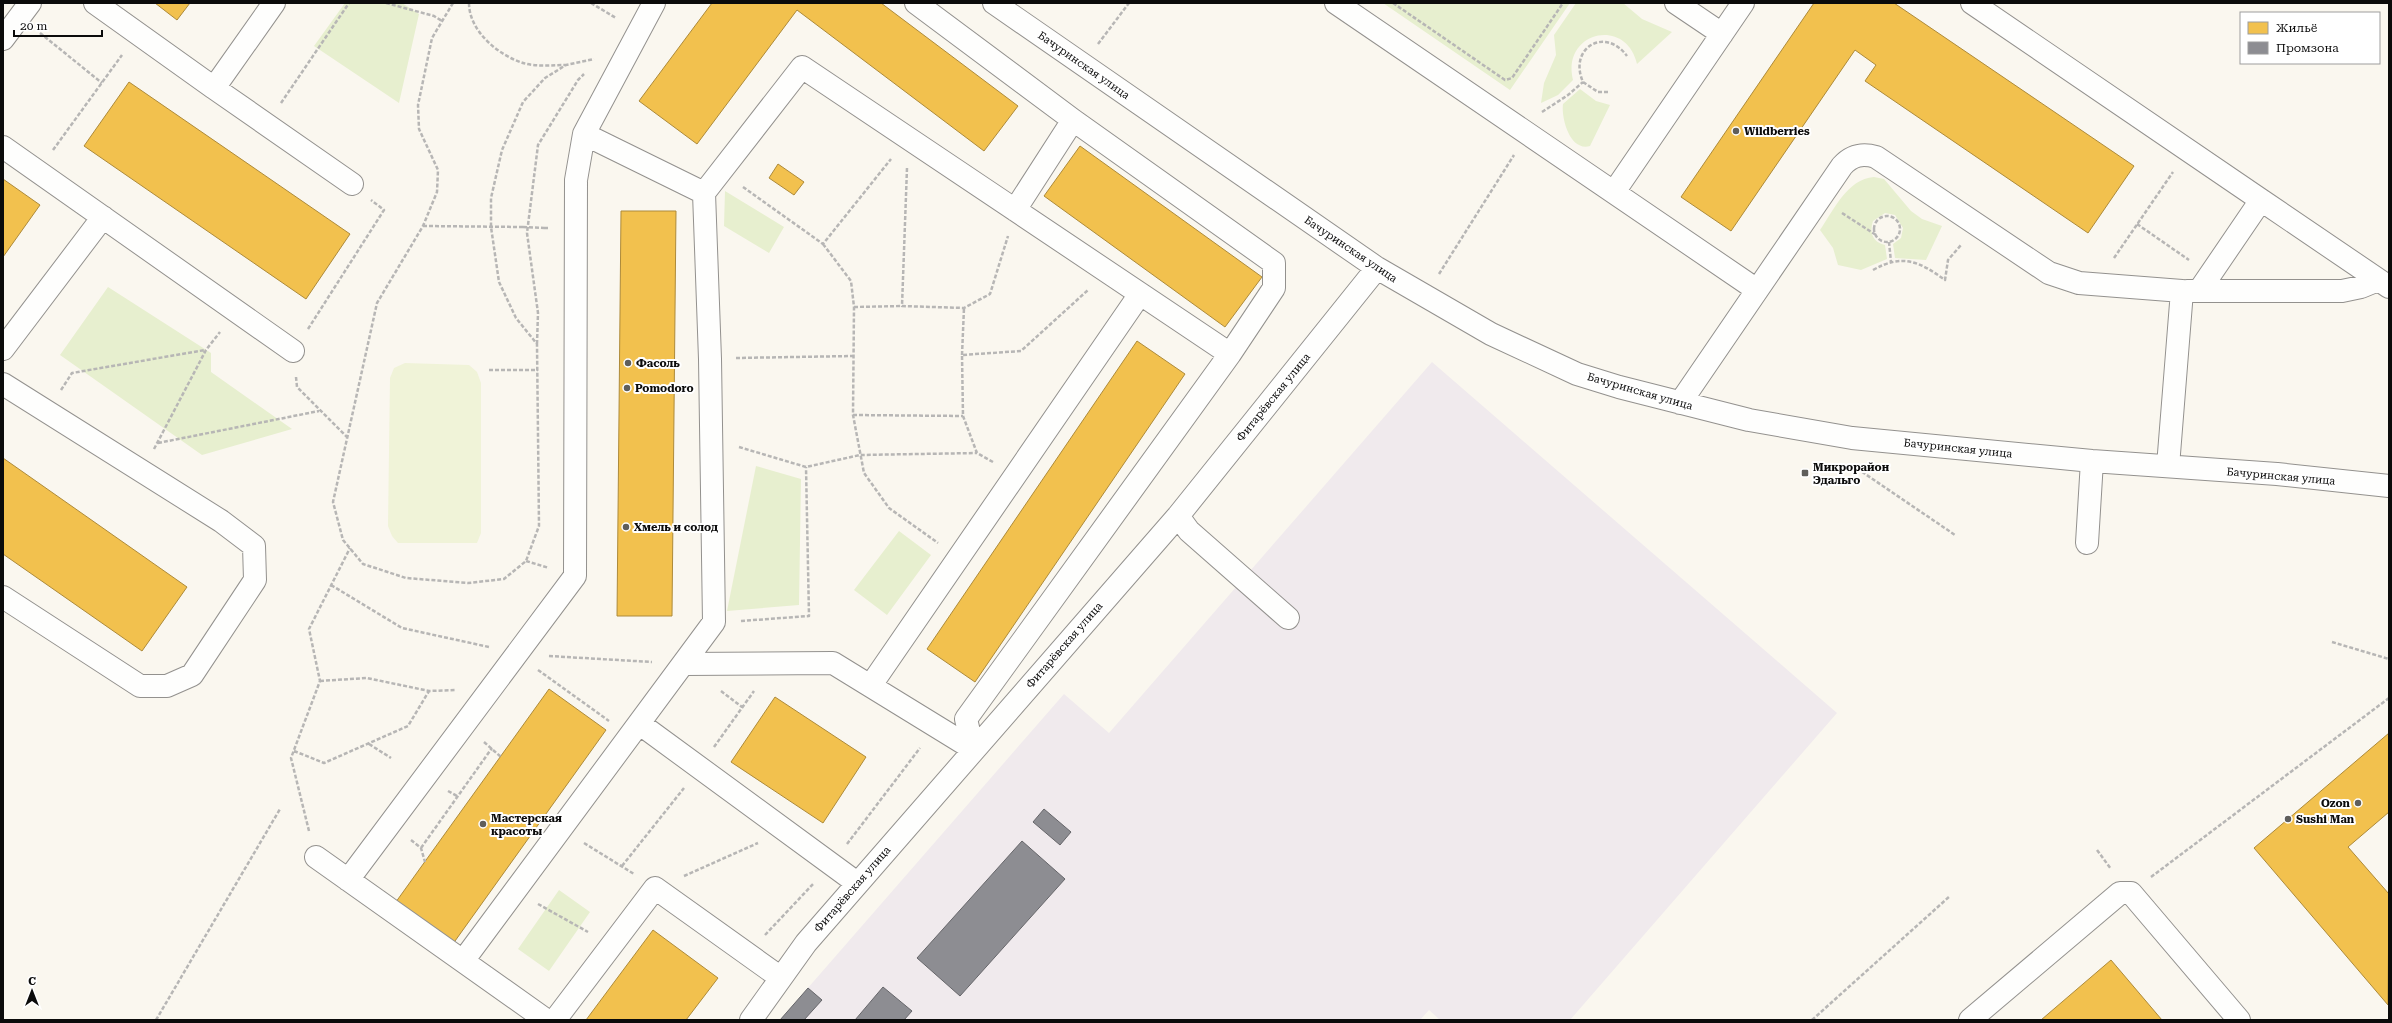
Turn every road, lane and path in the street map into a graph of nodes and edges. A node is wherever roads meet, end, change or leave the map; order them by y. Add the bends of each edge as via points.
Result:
1 (95, 3) edge
2 (274, 3) edge
3 (349, 3) edge
4 (386, 3) edge
5 (453, 3) edge
6 (469, 3) edge
7 (591, 3) edge
8 (654, 3) edge
9 (916, 3) edge
10 (994, 3) edge
11 (1129, 3) edge
12 (1336, 3) edge
13 (1393, 3) edge
14 (1563, 3) edge
15 (1676, 3) edge
16 (1743, 3) edge
17 (1972, 3) edge
18 (596, 4) edge
19 (25, 10) edge
20 (442, 21) junction
21 (621, 21) dead end
22 (138, 34) junction
23 (1722, 34) junction
24 (3, 39) edge
25 (1094, 49) dead end
26 (1627, 56) dead end
27 (595, 63) dead end
28 (566, 65) junction
29 (589, 69) dead end
30 (102, 82) junction
31 (1583, 82) junction
32 (214, 88) junction
33 (1608, 92) dead end
34 (1073, 120) junction
35 (267, 124) junction
36 (1520, 129) junction
37 (584, 134) junction
38 (908, 138) junction
39 (3, 147) edge
40 (2188, 150) junction
41 (37, 171) junction
42 (721, 171) junction
43 (352, 184) joint
44 (1614, 192) junction
45 (704, 193) junction
46 (1820, 198) junction
47 (2261, 200) junction
48 (1015, 210) junction
49 (102, 217) junction
50 (2137, 224) junction
51 (423, 226) junction
52 (1976, 226) junction
53 (491, 227) junction
54 (544, 228) dead end
55 (1876, 236) junction
56 (1889, 242) junction
57 (823, 244) junction
58 (1891, 262) junction
59 (1377, 268) junction
60 (1873, 270) dead end
61 (1108, 272) junction
62 (1436, 278) dead end
63 (2383, 283) edge
64 (2096, 284) junction
65 (2197, 286) junction
66 (1757, 290) junction
67 (1140, 294) junction
68 (902, 306) junction
69 (854, 307) junction
70 (964, 308) junction
71 (537, 344) junction
72 (3, 349) edge
73 (293, 351) junction
74 (1230, 354) junction
75 (962, 355) junction
76 (853, 356) junction
77 (710, 359) junction
78 (489, 370) dead end
79 (538, 370) junction
80 (3, 384) edge
81 (1680, 403) junction
82 (320, 411) junction
83 (47, 412) junction
84 (853, 415) junction
85 (963, 416) junction
86 (348, 438) junction
87 (711, 439) junction
88 (158, 443) junction
89 (977, 453) junction
90 (860, 455) junction
91 (2092, 461) junction
92 (1847, 462) dead end
93 (2168, 466) junction
94 (806, 467) junction
95 (142, 472) junction
96 (1017, 475) junction
97 (2389, 486) edge
98 (1178, 516) junction
99 (1955, 535) dead end
100 (2087, 543) dead end
101 (350, 548) junction
102 (959, 559) junction
103 (331, 586) junction
104 (3, 597) edge
105 (1288, 618) dead end
106 (714, 622) junction
107 (2332, 642) dead end
108 (517, 654) junction
109 (2389, 659) edge
110 (684, 664) junction
111 (320, 680) junction
112 (871, 686) junction
113 (2389, 698) edge
114 (635, 730) junction
115 (368, 744) junction
116 (492, 748) dead end
117 (973, 748) junction
118 (294, 751) junction
119 (391, 758) dead end
120 (444, 789) dead end
121 (457, 796) junction
122 (280, 809) dead end
123 (774, 822) junction
124 (561, 829) junction
125 (421, 848) dead end
126 (316, 857) joint
127 (678, 878) dead end
128 (348, 880) junction
129 (857, 884) junction
130 (655, 888) junction
131 (515, 890) junction
132 (2131, 893) junction
133 (1950, 896) dead end
134 (611, 946) junction
135 (463, 961) junction
136 (781, 978) junction
137 (156, 1020) edge
138 (546, 1020) edge
139 (555, 1020) edge
140 (751, 1020) edge
141 (1812, 1020) edge
142 (1970, 1020) edge
143 (2239, 1020) edge

1 - 22 street
2 - 32 street
3 - 35 path
4 - 20 path via 434,16
5 - 20 path
6 - 28 path via 469,11 479,32 497,50 524,63
7 - 18 path
8 - 37 street
9 - 34 street
10 - 59 street, Бачуринская улица
11 - 25 path
12 - 36 street
13 - 14 path via 1502,79 1508,80
15 - 23 street
16 - 23 street
17 - 40 street
18 - 21 path
19 - 24 street
19 - 30 path
20 - 51 path via 432,38 418,105 419,129 438,170 437,192
22 - 30 path
22 - 32 street
23 - 44 street
26 - 31 path via 1614,43 1595,43 1584,51 1578,64
27 - 28 path via 600,57
28 - 53 path via 545,78 523,102 502,150 491,198
29 - 71 path via 578,80 538,145 527,233 538,313
30 - 41 path
31 - 33 path via 1598,92
31 - 36 path
32 - 35 street
34 - 48 street
34 - 74 street via 1274,263 1274,288
35 - 43 street
36 - 44 street
36 - 62 path
37 - 45 street
37 - 108 street via 576,180 575,229 575,576
38 - 42 street via 802,67
38 - 48 street
38 - 57 path
38 - 68 path
39 - 41 street
40 - 47 street
40 - 50 path
41 - 49 street
42 - 45 street
42 - 57 path
43 - 73 path via 384,210
44 - 66 street
45 - 77 street
46 - 52 street via 1847,161 1858,155 1868,155 1876,157
46 - 55 path
46 - 66 street
47 - 63 street
47 - 65 street
48 - 61 street
48 - 70 path via 990,294
49 - 72 street
49 - 73 street
50 - 64 path
50 - 65 path
51 - 53 path
51 - 86 path via 377,303
52 - 58 path via 1966,241 1951,255 1946,266 1946,279 1917,262
52 - 64 street via 2049,273 2073,281
53 - 54 path, bridge
53 - 71 path via 499,282 516,318
55 - 56 path via 1882,241
55 - 56 path via 1874,228 1877,221 1891,217 1898,221 1900,233 1896,239
56 - 58 path
57 - 69 path via 851,281
58 - 60 path
59 - 81 street, Бачуринская улица via 1527,352 1577,374
59 - 98 street, Фитарёвская улица
61 - 67 street
61 - 75 path via 1021,351
63 - 65 street via 2342,291
64 - 65 street
65 - 93 street
66 - 81 street
67 - 74 street
67 - 96 street
68 - 69 path
68 - 70 path
69 - 76 path
70 - 75 path
71 - 79 path
73 - 82 path via 297,387
74 - 117 street via 966,719
75 - 85 path
76 - 77 path
76 - 84 path
77 - 87 street
78 - 79 path
79 - 101 path via 539,526 526,561 504,579 468,584 406,578 363,564
80 - 83 street
81 - 91 street, Бачуринская улица via 1749,420 1852,438
82 - 86 path
82 - 88 path
83 - 88 path via 72,373 206,350
83 - 95 street
84 - 85 path
84 - 90 path
85 - 89 path
86 - 101 path via 333,502 343,540
87 - 94 path
87 - 106 street
88 - 95 path
89 - 90 path
89 - 96 path
90 - 94 path
90 - 102 path via 864,473 889,508
91 - 93 street, Бачуринская улица
91 - 100 street
92 - 99 path
93 - 97 street, Бачуринская улица
94 - 106 path via 809,616
95 - 104 street via 254,546 256,580 192,675 167,686 140,686
96 - 102 street
98 - 105 street via 1189,531
98 - 117 street, Фитарёвская улица
101 - 103 path
102 - 112 street
103 - 108 path via 402,628
103 - 111 path via 309,629
106 - 110 street
107 - 109 path
108 - 110 path
108 - 114 path
108 - 128 street
110 - 112 street via 833,663
110 - 114 street
111 - 115 path via 367,678 429,691 408,726
111 - 118 path
112 - 117 street
113 - 132 path
114 - 123 street
114 - 124 street
115 - 118 path via 324,763
115 - 119 path
116 - 121 path
117 - 129 street, Фитарёвская улица
118 - 126 path via 291,758
120 - 121 path
121 - 125 path
122 - 137 path
123 - 127 path via 757,845
123 - 129 street
124 - 130 path
124 - 131 street
126 - 128 street
128 - 135 street
129 - 136 street, Фитарёвская улица via 806,943
130 - 134 street
130 - 136 street
131 - 134 path
131 - 135 street
132 - 142 street via 2120,893
132 - 143 street
133 - 141 path
134 - 139 street
135 - 138 street
136 - 140 street, Фитарёвская улица

